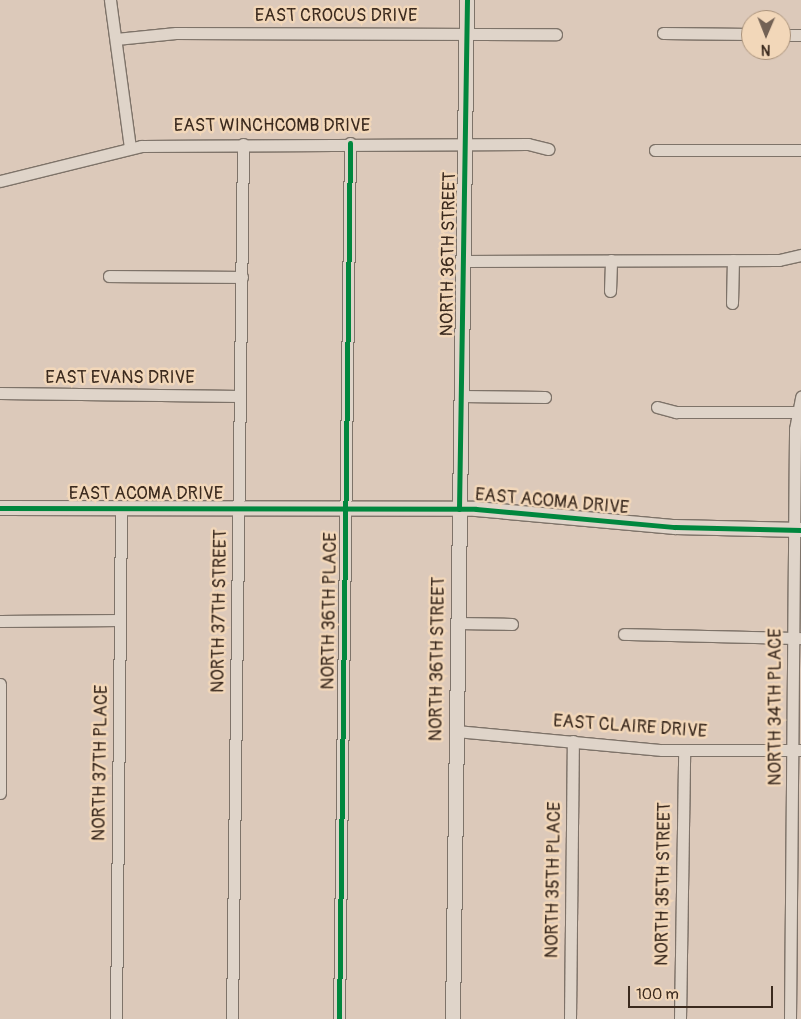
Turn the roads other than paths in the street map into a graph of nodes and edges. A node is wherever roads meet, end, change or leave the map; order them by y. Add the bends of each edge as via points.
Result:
1 (110, 0) edge
2 (467, 0) edge
3 (466, 33) junction
4 (663, 33) dead end
5 (556, 34) dead end
6 (741, 34) edge
7 (116, 39) junction
8 (350, 143) junction
9 (465, 143) junction
10 (243, 144) junction
11 (130, 148) junction
12 (548, 149) dead end
13 (655, 150) dead end
14 (801, 150) edge
15 (0, 182) edge
16 (801, 255) edge
17 (611, 260) junction
18 (733, 260) junction
19 (463, 261) junction
20 (109, 276) dead end
21 (242, 277) junction
22 (610, 291) dead end
23 (732, 303) dead end
24 (0, 393) edge
25 (240, 396) junction
26 (461, 396) junction
27 (545, 397) dead end
28 (801, 397) edge
29 (656, 407) dead end
30 (796, 412) junction
31 (0, 508) edge
32 (121, 508) junction
33 (238, 508) junction
34 (459, 509) junction
35 (345, 510) junction
36 (798, 530) edge
37 (120, 620) junction
38 (0, 621) edge
39 (457, 623) junction
40 (512, 624) dead end
41 (624, 634) dead end
42 (798, 638) edge
43 (0, 684) edge
44 (456, 731) junction
45 (573, 741) junction
46 (684, 750) junction
47 (798, 750) edge
48 (0, 793) edge
49 (797, 880) edge
50 (796, 989) edge
51 (116, 1019) edge
52 (232, 1019) edge
53 (339, 1019) edge
54 (453, 1019) edge
55 (570, 1019) edge
56 (680, 1019) edge
57 (790, 1019) edge

1 - 7 street
2 - 3 street, NORTH 36TH STREET
3 - 5 street, EAST CROCUS DRIVE
3 - 7 street, EAST CROCUS DRIVE via 176,33
3 - 9 street, NORTH 36TH STREET
4 - 6 street
7 - 11 street
8 - 9 street, EAST WINCHCOMB DRIVE
8 - 10 street, EAST WINCHCOMB DRIVE
8 - 35 street, NORTH 36TH PLACE
9 - 12 street, EAST WINCHCOMB DRIVE via 528,144
9 - 19 street, NORTH 36TH STREET
10 - 11 street, EAST WINCHCOMB DRIVE
10 - 21 street, NORTH 37TH STREET
11 - 15 street, EAST WINCHCOMB DRIVE
13 - 14 street
16 - 18 street
17 - 18 street
17 - 19 street
17 - 22 street
18 - 23 street
19 - 26 street, NORTH 36TH STREET
20 - 21 street
21 - 25 street, NORTH 37TH STREET
24 - 25 street, EAST EVANS DRIVE
25 - 33 street, NORTH 37TH STREET
26 - 27 street
26 - 34 street, NORTH 36TH STREET
28 - 30 street, NORTH 34TH PLACE
29 - 30 street via 676,412
30 - 36 street, NORTH 34TH PLACE
31 - 32 street, EAST ACOMA DRIVE
32 - 33 street, EAST ACOMA DRIVE
32 - 37 street, NORTH 37TH PLACE
33 - 35 street, EAST ACOMA DRIVE
33 - 52 street, NORTH 37TH STREET
34 - 35 street, EAST ACOMA DRIVE
34 - 36 street, EAST ACOMA DRIVE via 675,527
34 - 39 street, NORTH 36TH STREET
35 - 53 street, NORTH 36TH PLACE
36 - 42 street, NORTH 34TH PLACE
37 - 38 street
37 - 51 street, NORTH 37TH PLACE
39 - 40 street
39 - 44 street, NORTH 36TH STREET
41 - 42 street
42 - 47 street, NORTH 34TH PLACE
43 - 48 street
44 - 45 street, EAST CLAIRE DRIVE
44 - 54 street, NORTH 36TH STREET
45 - 46 street, EAST CLAIRE DRIVE
45 - 55 street, NORTH 35TH PLACE
46 - 47 street, EAST CLAIRE DRIVE
46 - 56 street, NORTH 35TH STREET
47 - 49 street, NORTH 34TH PLACE
49 - 50 street, NORTH 34TH PLACE
50 - 57 street, NORTH 34TH PLACE

